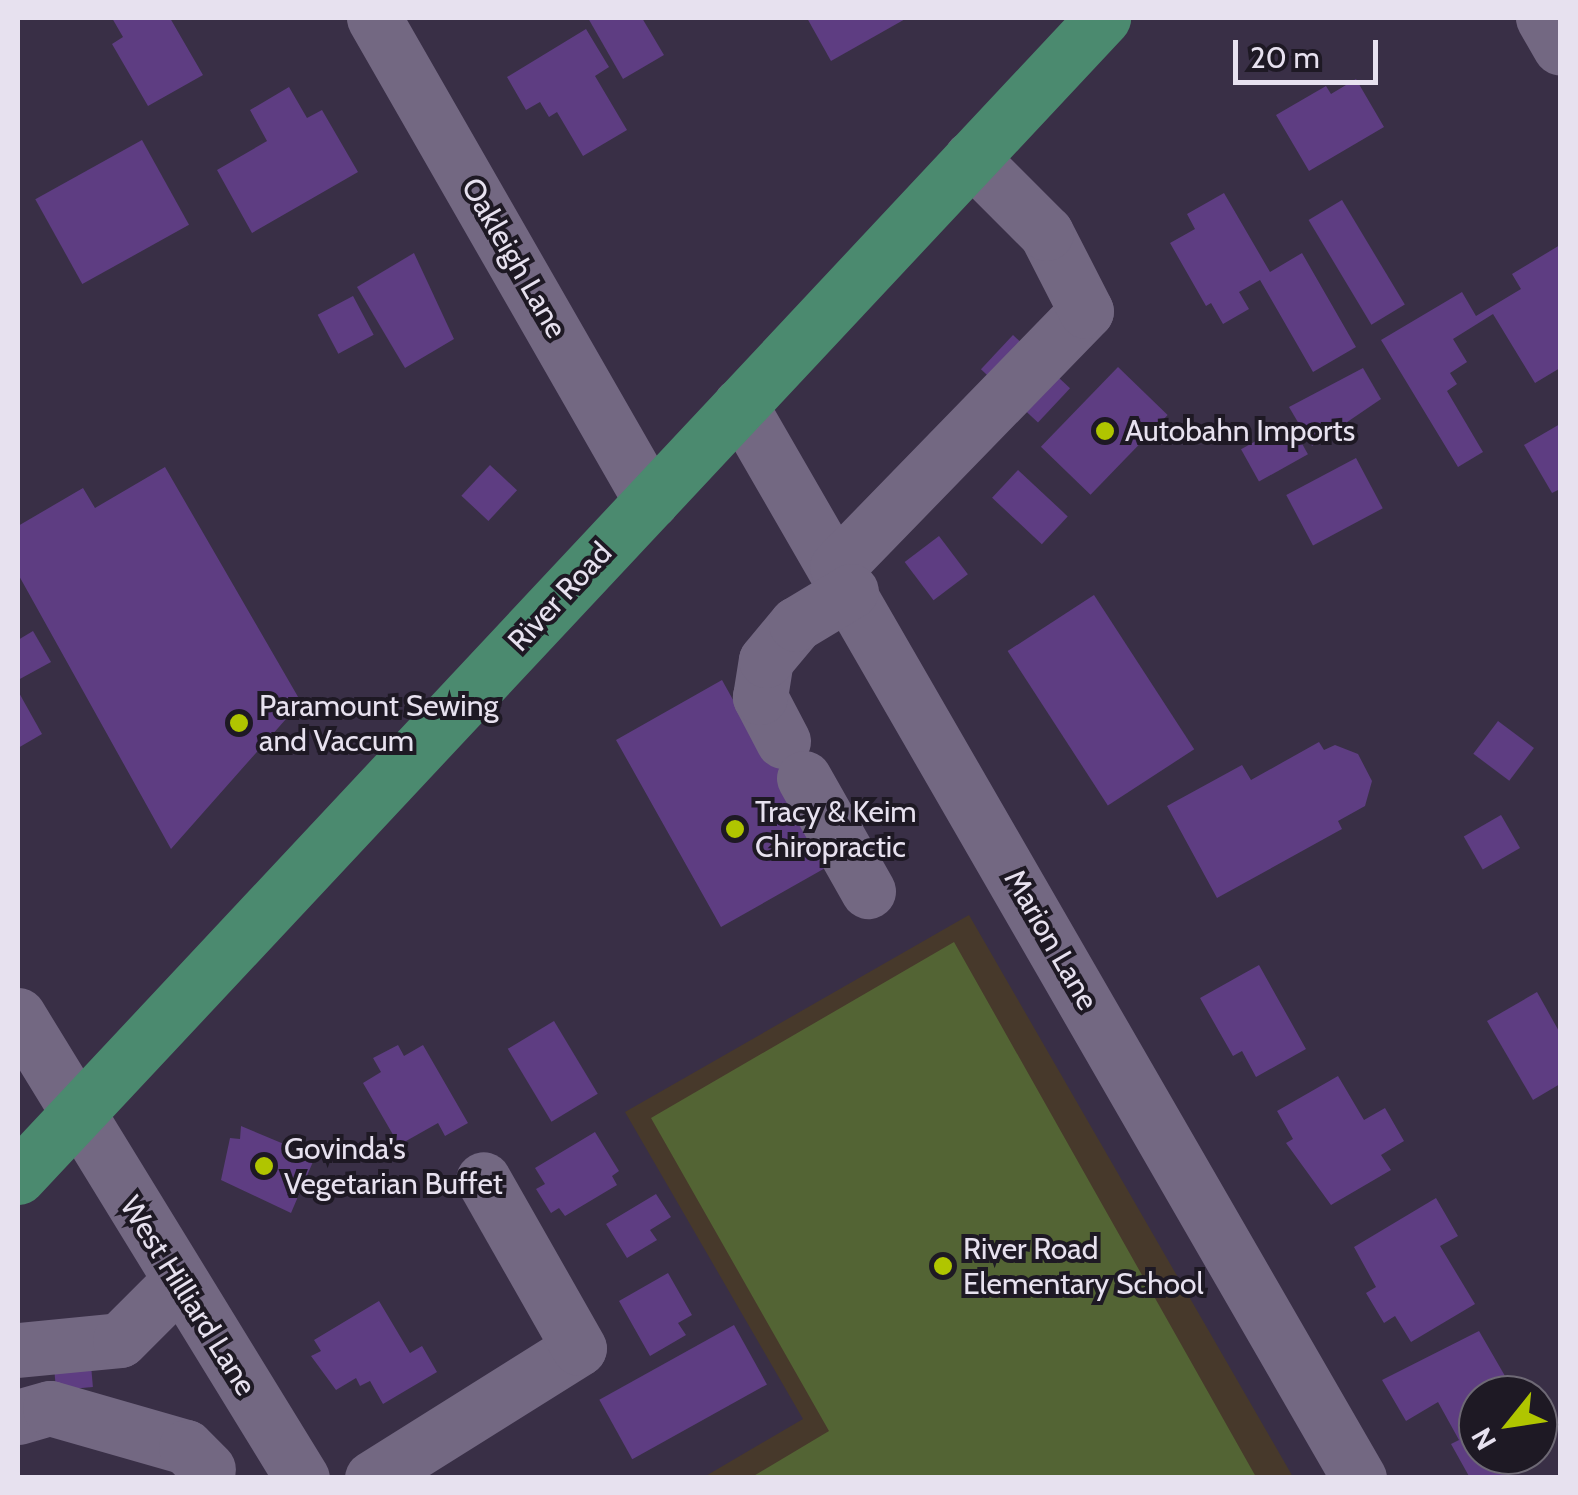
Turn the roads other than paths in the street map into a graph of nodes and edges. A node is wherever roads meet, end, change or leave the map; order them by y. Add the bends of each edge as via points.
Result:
1 (374, 18) edge
2 (1103, 18) edge
3 (1543, 18) edge
4 (1560, 46) edge
5 (971, 158) junction
6 (740, 406) junction
7 (651, 501) junction
8 (844, 579) junction
9 (868, 891) dead end
10 (18, 1014) edge
11 (75, 1116) junction
12 (18, 1177) edge
13 (483, 1180) dead end
14 (179, 1282) junction
15 (18, 1350) edge
16 (18, 1417) edge
17 (208, 1469) dead end
18 (302, 1478) edge
19 (372, 1478) edge
20 (1359, 1478) edge

1 - 7 street, Oakleigh Lane
2 - 5 main road, River Road
3 - 4 street
5 - 6 main road, River Road
5 - 8 street via 1046,233 1086,310
6 - 7 main road, River Road
6 - 8 street, Marion Lane
7 - 11 main road, River Road
8 - 9 street via 766,660 760,697
8 - 20 street, Marion Lane
10 - 11 street, West Hilliard Lane
11 - 12 main road, River Road
11 - 14 street, West Hilliard Lane
13 - 19 street via 580,1348
14 - 15 street via 120,1340
14 - 18 street, West Hilliard Lane
16 - 17 street via 50,1408 186,1447

